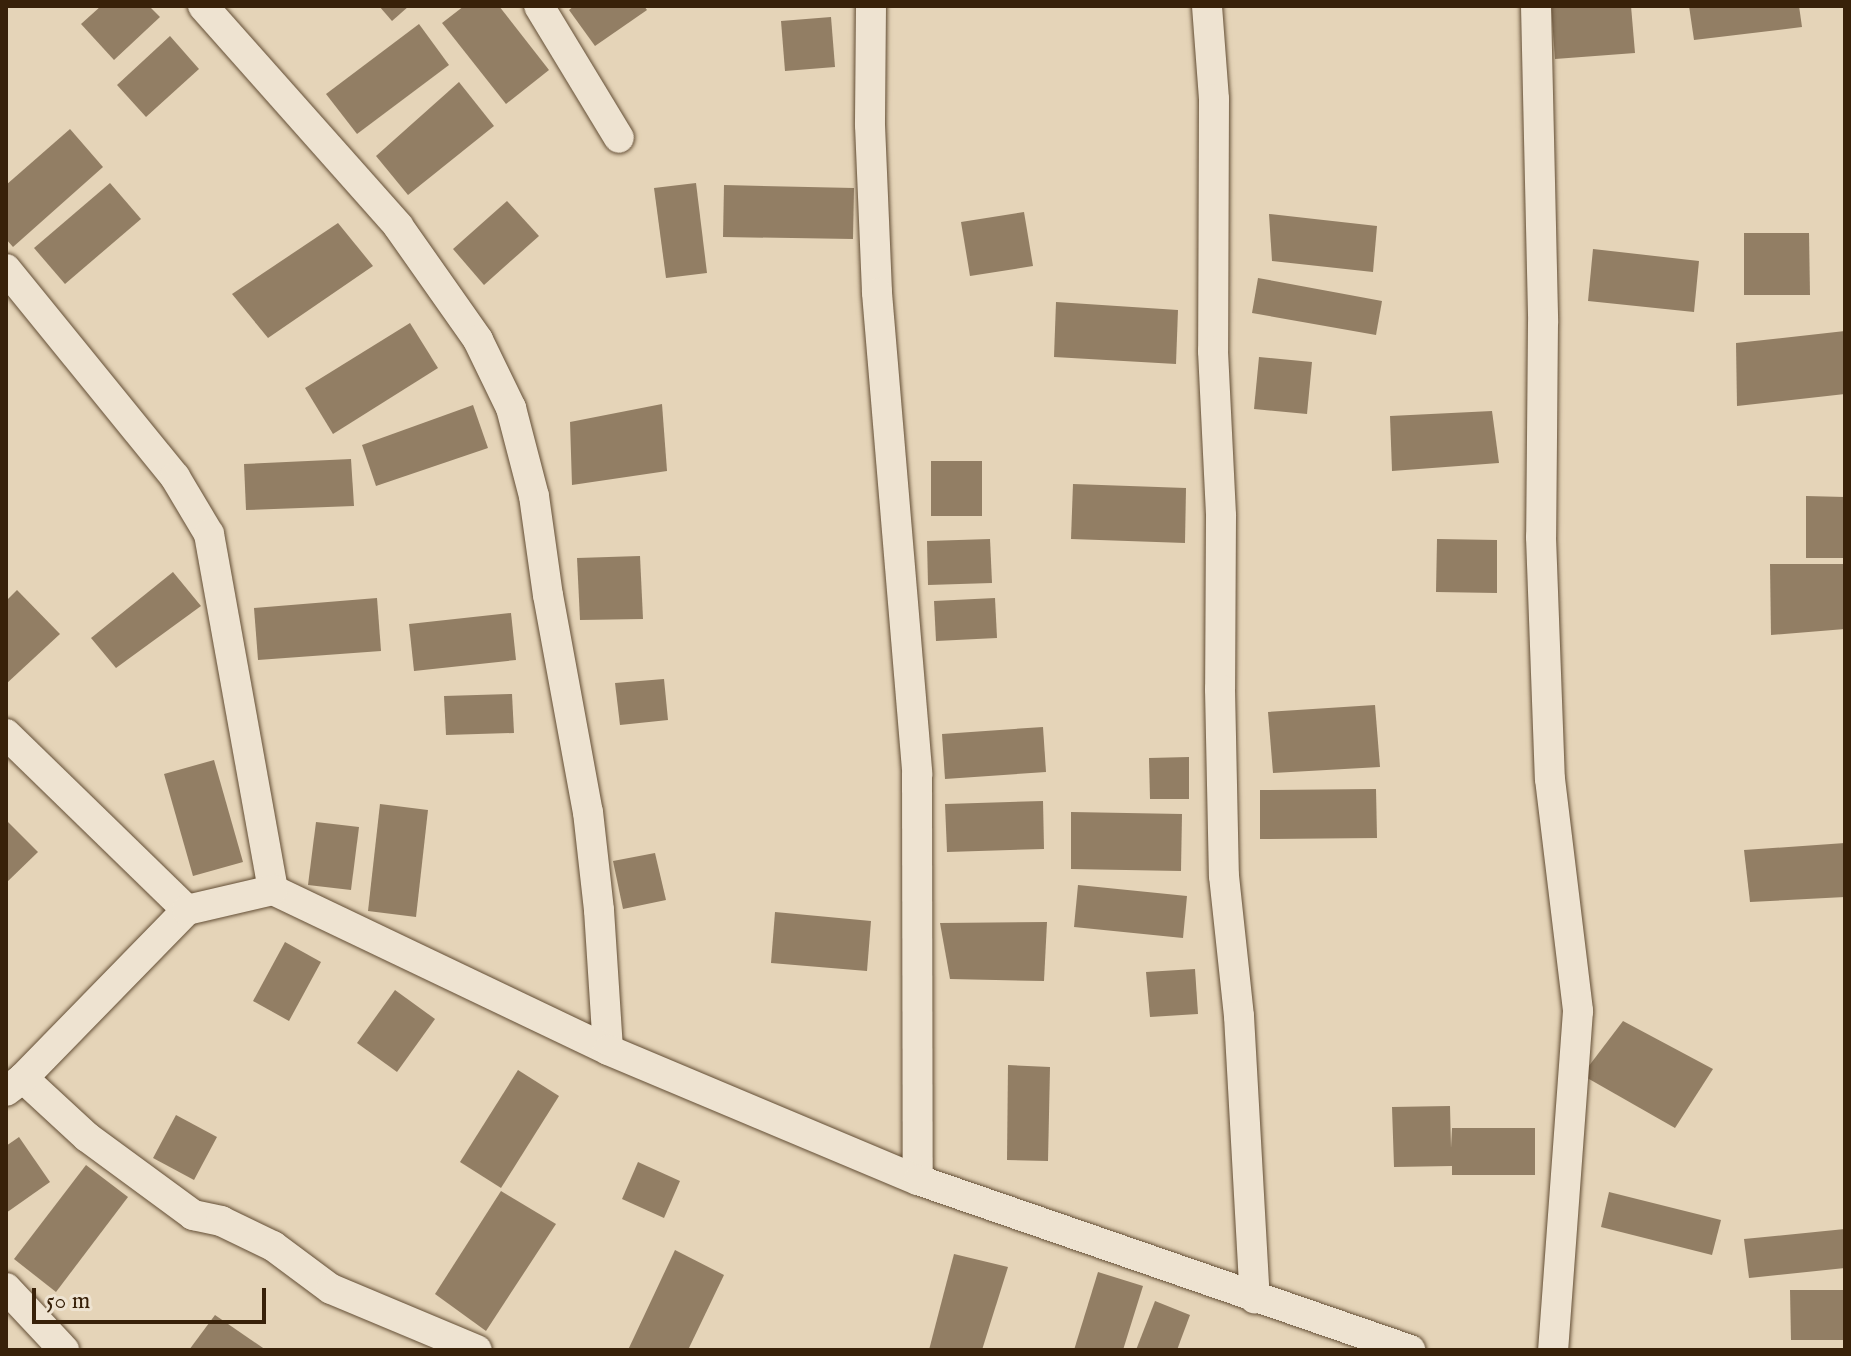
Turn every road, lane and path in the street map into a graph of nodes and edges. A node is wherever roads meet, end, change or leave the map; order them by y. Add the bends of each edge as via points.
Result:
1 (203, 6) edge
2 (539, 6) edge
3 (871, 6) edge
4 (1207, 6) edge
5 (1536, 6) edge
6 (619, 138) dead end
7 (6, 269) edge
8 (6, 734) edge
9 (273, 890) junction
10 (187, 910) junction
11 (608, 1050) junction
12 (15, 1085) edge
13 (918, 1180) junction
14 (6, 1288) edge
15 (1255, 1299) junction
16 (64, 1350) edge
17 (477, 1350) edge
18 (1410, 1350) edge
19 (1553, 1350) edge

1 - 11 street via 398,226 478,340 511,408 534,496 588,812
2 - 6 street
3 - 13 street via 877,293 917,773
4 - 15 street via 1214,99 1213,351 1221,516 1224,876 1239,1016
5 - 19 street via 1543,323 1541,537 1550,779 1578,1011
7 - 9 street via 175,477 209,534
8 - 10 street
9 - 10 street
9 - 11 street
10 - 12 street
11 - 13 street
12 - 17 street via 193,1215 221,1221 273,1246 331,1289
13 - 15 street
14 - 16 street
15 - 18 street

